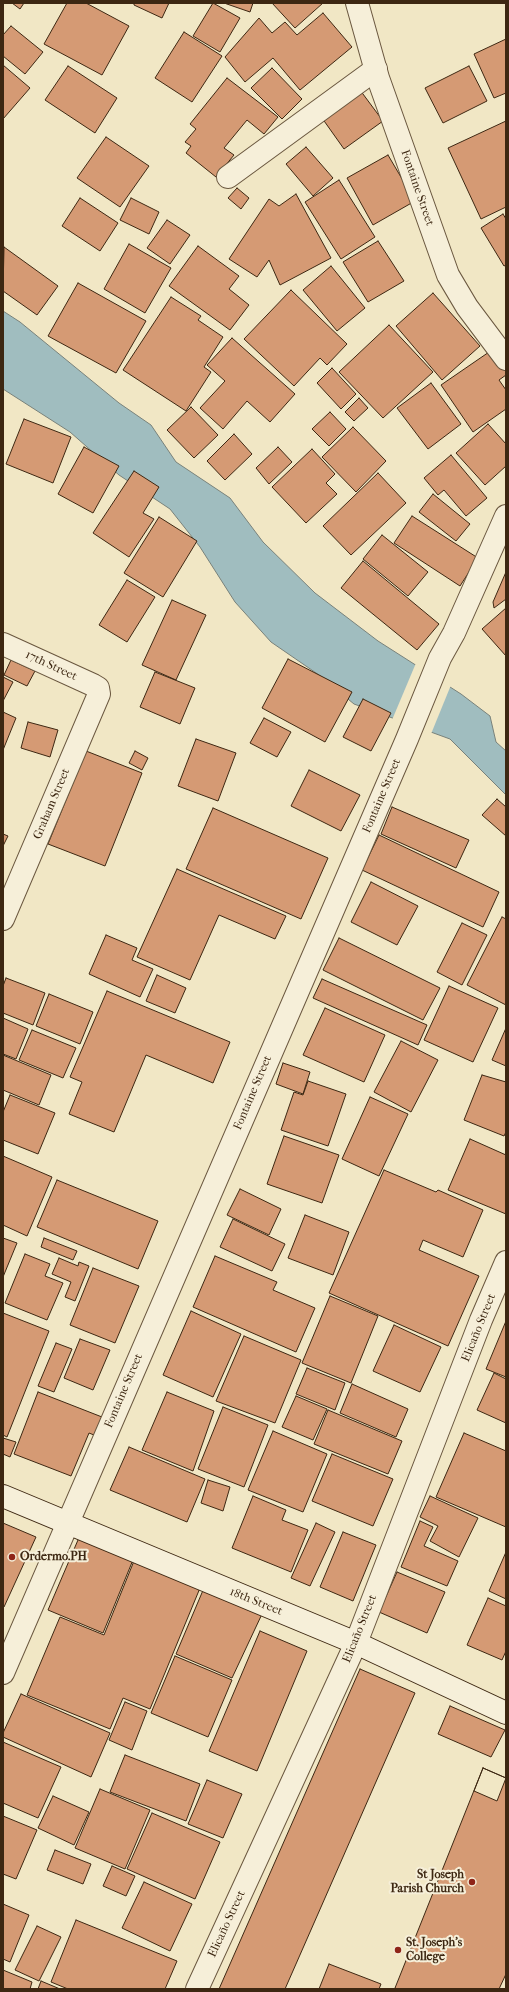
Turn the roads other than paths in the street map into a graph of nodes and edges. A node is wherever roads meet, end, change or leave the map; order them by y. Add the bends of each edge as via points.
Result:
1 (357, 3) edge
2 (376, 69) junction
3 (228, 177) dead end
4 (506, 360) edge
5 (503, 530) edge
6 (3, 644) edge
7 (98, 688) joint
8 (3, 919) edge
9 (506, 1262) edge
10 (3, 1496) edge
11 (66, 1524) junction
12 (356, 1643) junction
13 (3, 1673) edge
14 (506, 1714) edge
15 (197, 1989) edge

1 - 2 street, Fontaine Street
2 - 3 street
2 - 4 street, Fontaine Street via 448,275 467,307
5 - 11 street, Fontaine Street via 440,658
6 - 7 street, 17th Street
7 - 8 street, Graham Street via 99,694
9 - 12 street, Elicaño Street via 481,1320
10 - 11 street, 18th Street
11 - 12 street, 18th Street
11 - 13 street, Fontaine Street
12 - 14 street, 18th Street
12 - 15 street, Elicaño Street

